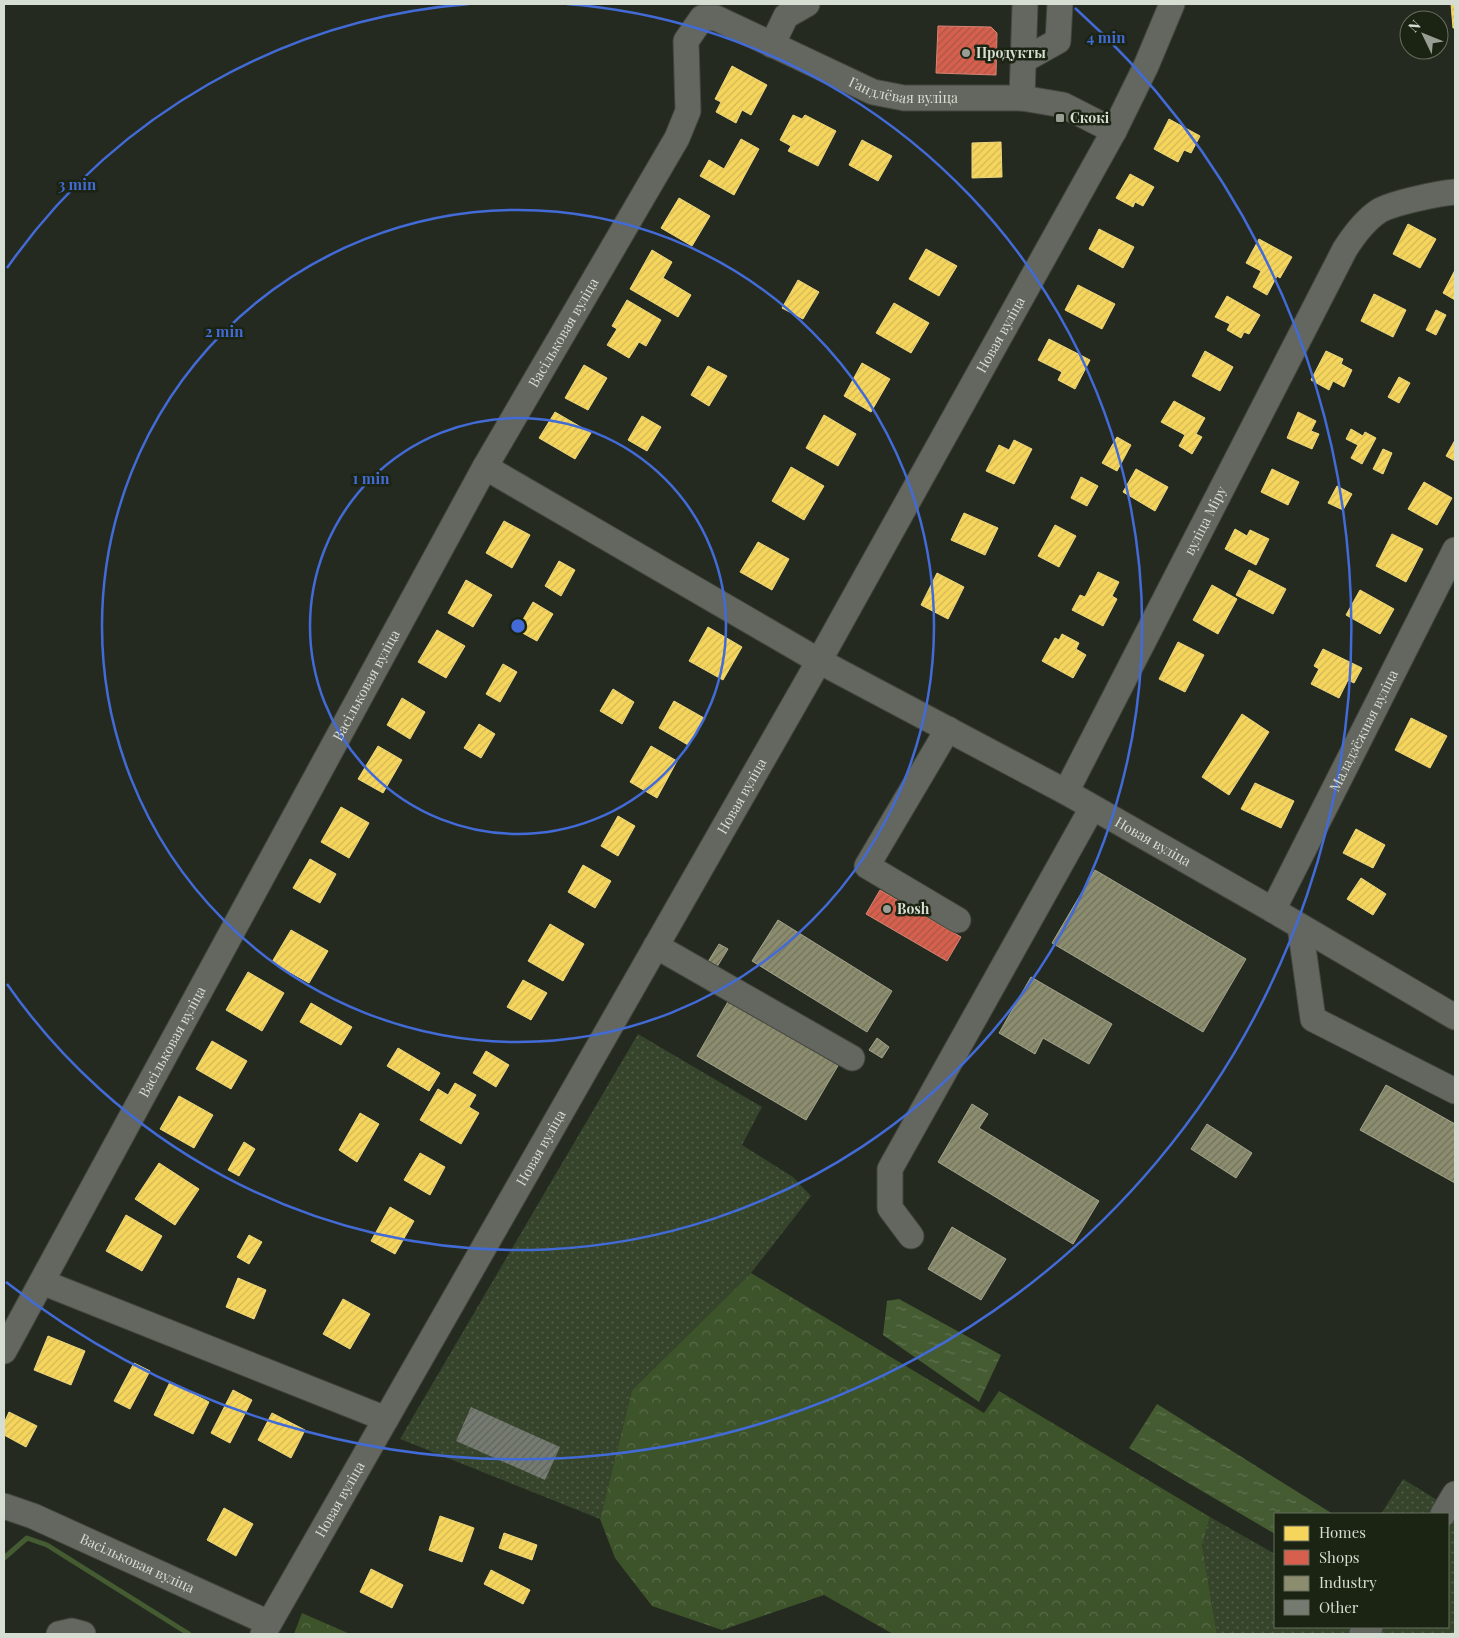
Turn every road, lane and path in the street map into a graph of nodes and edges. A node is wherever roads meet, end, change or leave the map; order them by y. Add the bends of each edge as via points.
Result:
1 (807, 4) edge
2 (1026, 4) edge
3 (1060, 4) edge
4 (1172, 4) edge
5 (702, 18) joint
6 (772, 44) junction
7 (1024, 60) junction
8 (1022, 98) junction
9 (1114, 131) junction
10 (1455, 192) edge
11 (485, 467) junction
12 (1455, 550) edge
13 (1447, 585) edge
14 (819, 661) junction
15 (948, 729) junction
16 (1066, 792) junction
17 (1092, 808) junction
18 (1273, 910) junction
19 (958, 920) dead end
20 (1300, 926) junction
21 (656, 946) junction
22 (1455, 1018) edge
23 (852, 1058) dead end
24 (1455, 1091) edge
25 (911, 1236) dead end
26 (42, 1282) junction
27 (4, 1351) edge
28 (386, 1419) junction
29 (1455, 1494) edge
30 (4, 1506) edge
31 (1444, 1513) edge
32 (266, 1628) edge
33 (60, 1634) edge
34 (83, 1634) edge

1 - 6 street via 786,16
2 - 7 street
3 - 7 street via 1058,41
4 - 9 street, Новая вуліца
5 - 6 street, Гандлёвая вуліца via 716,18
5 - 11 street, Васільковая вуліца via 686,41 688,111 677,138
6 - 8 street, Гандлёвая вуліца via 873,92 904,98
7 - 8 street
8 - 9 street, Гандлёвая вуліца via 1063,105
9 - 14 street, Новая вуліца
10 - 16 street, вуліца Міру via 1442,192 1380,210 1358,230 1345,248
11 - 14 street
11 - 26 street, Васільковая вуліца
12 - 13 street, Маладзёжная вуліца
13 - 18 street, Маладзёжная вуліца
14 - 15 street, Новая вуліца
14 - 21 street, Новая вуліца
15 - 16 street, Новая вуліца
15 - 19 street via 867,866
16 - 17 street, Новая вуліца
17 - 18 street, Новая вуліца
17 - 25 street via 890,1168 890,1208
18 - 20 street, Новая вуліца
20 - 22 street, Новая вуліца
20 - 24 street via 1313,1020
21 - 23 street
21 - 28 street, Новая вуліца
26 - 27 street, Васільковая вуліца
26 - 28 street
28 - 32 street, Новая вуліца
29 - 31 street
30 - 32 street, Васільковая вуліца via 33,1516
33 - 34 street via 72,1631

